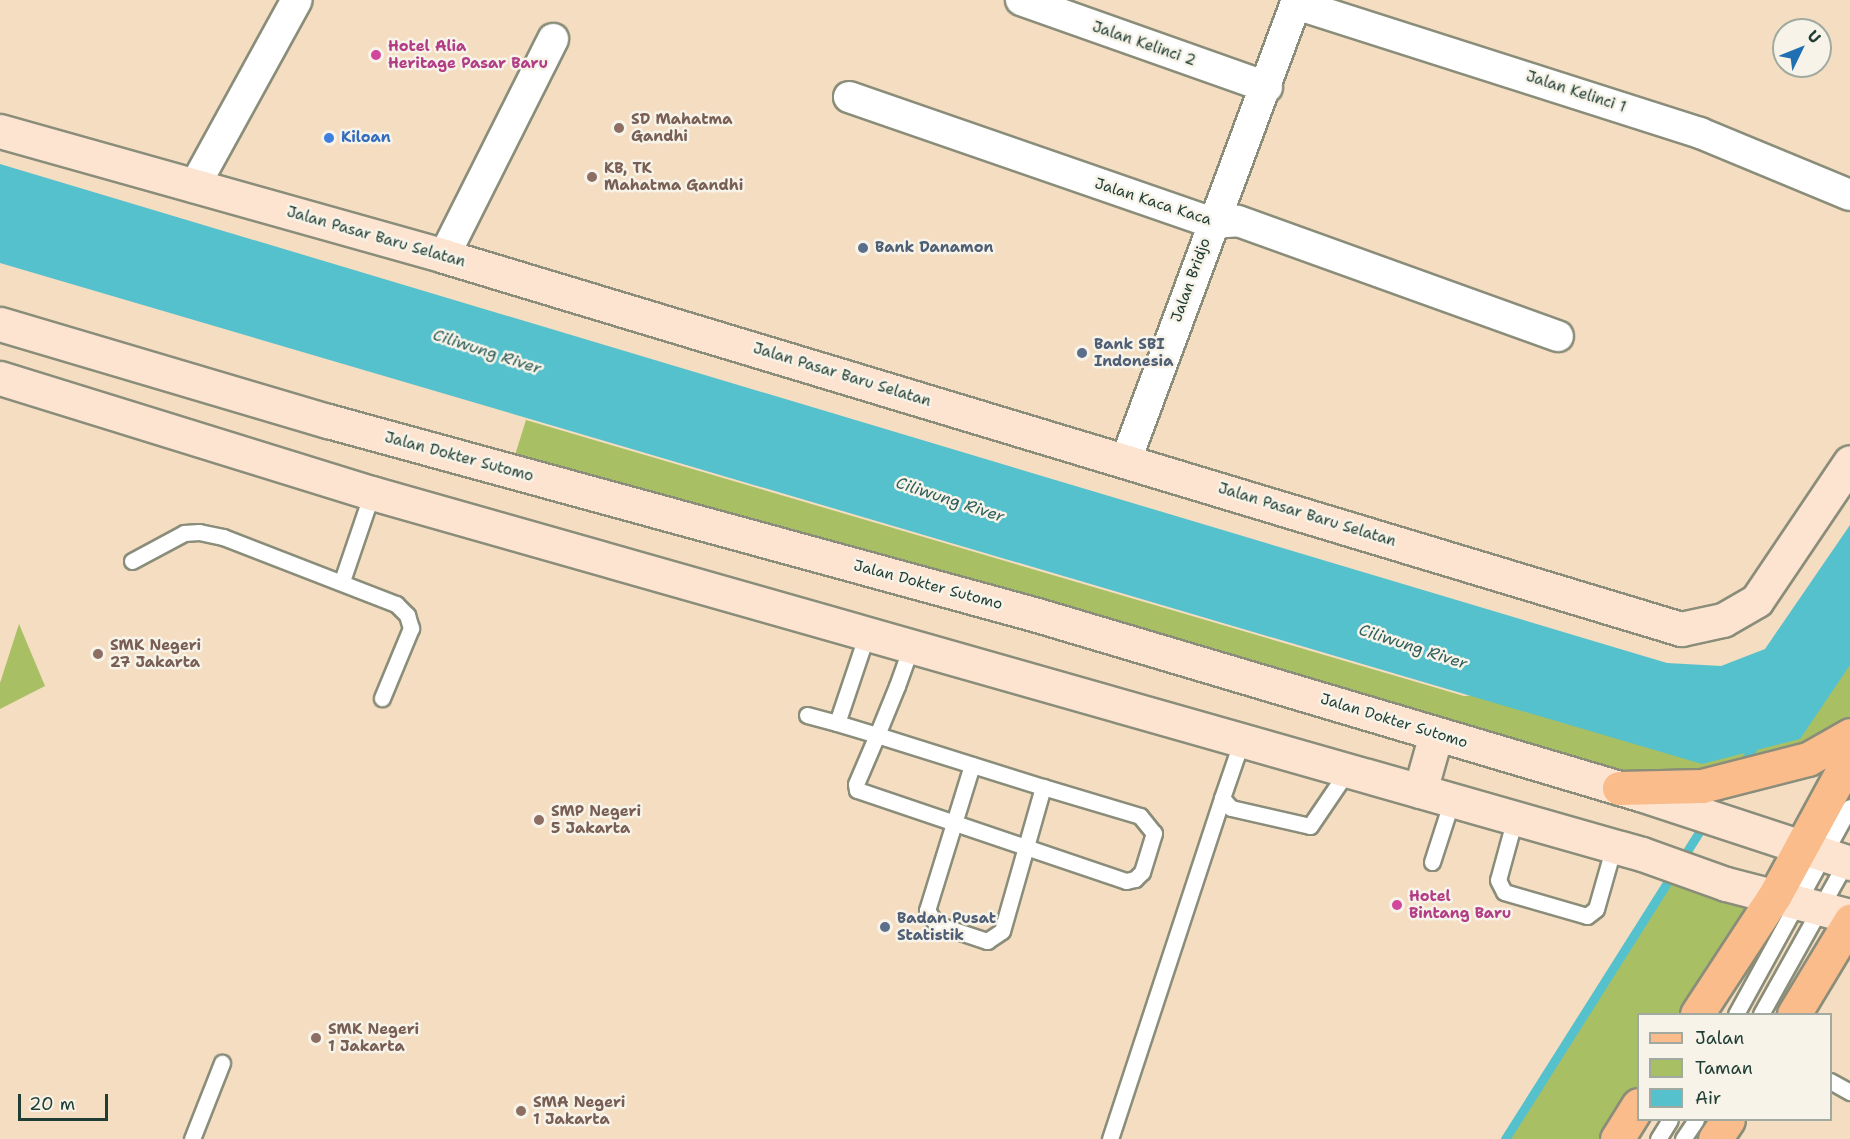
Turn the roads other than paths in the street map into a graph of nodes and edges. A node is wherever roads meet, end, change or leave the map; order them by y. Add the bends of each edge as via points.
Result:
1 (297, 0) edge
2 (1020, 0) edge
3 (1296, 2) edge
4 (553, 39) dead end
5 (1267, 87) junction
6 (849, 97) dead end
7 (0, 131) edge
8 (194, 187) junction
9 (1850, 195) edge
10 (1212, 223) junction
11 (444, 256) junction
12 (0, 324) edge
13 (1558, 336) dead end
14 (0, 378) edge
15 (1126, 460) junction
16 (1850, 462) edge
17 (372, 493) junction
18 (132, 561) dead end
19 (342, 581) junction
20 (867, 633) junction
21 (910, 647) junction
22 (382, 698) dead end
23 (807, 715) dead end
24 (837, 723) junction
25 (1436, 734) junction
26 (877, 735) junction
27 (1850, 735) edge
28 (1242, 740) junction
29 (1850, 757) edge
30 (972, 765) junction
31 (1348, 770) junction
32 (1042, 787) junction
33 (1420, 791) junction
34 (1631, 792) junction
35 (1222, 798) junction
36 (1452, 800) junction
37 (1850, 807) edge
38 (1515, 818) junction
39 (954, 825) junction
40 (1026, 849) junction
41 (1628, 850) junction
42 (1835, 856) edge
43 (1432, 862) dead end
44 (1811, 905) edge
45 (1850, 921) edge
46 (1698, 1013) edge
47 (1737, 1013) edge
48 (1761, 1013) edge
49 (1795, 1013) edge
50 (222, 1063) dead end
51 (1832, 1082) edge
52 (1850, 1092) edge
53 (1637, 1107) edge
54 (1669, 1121) edge
55 (1695, 1121) edge
56 (1727, 1121) edge
57 (192, 1139) edge
58 (1110, 1139) edge
59 (1617, 1139) edge
60 (1658, 1139) edge
61 (1683, 1139) edge
62 (1715, 1139) edge

1 - 8 street
2 - 5 street, Jalan Kelinci 2
3 - 5 street, Jalan Bridjo
3 - 9 street, Jalan Kelinci 1 via 1700,133
4 - 11 street
5 - 10 street, Jalan Bridjo
6 - 10 street, Jalan Kaca Kaca
7 - 8 main road, Jalan Pasar Baru Selatan
8 - 11 main road, Jalan Pasar Baru Selatan
10 - 13 street, Jalan Kaca Kaca via 1238,221
10 - 15 street, Jalan Bridjo
11 - 15 main road, Jalan Pasar Baru Selatan
12 - 25 main road, Jalan Dokter Sutomo via 328,421 1036,615
14 - 17 main road
15 - 16 main road, Jalan Pasar Baru Selatan via 1681,629 1723,620 1757,600
17 - 19 lane
17 - 20 main road
18 - 19 lane via 184,533 199,532
19 - 22 lane via 396,604 407,615 411,628
20 - 21 main road
20 - 24 lane
21 - 26 lane
21 - 28 main road
23 - 24 lane
24 - 26 lane
25 - 33 main road
25 - 34 main road, Jalan Dokter Sutomo
26 - 30 lane
26 - 39 lane via 857,790
27 - 34 main road via 1808,759 1773,769 1702,786
28 - 31 main road
28 - 35 lane
29 - 42 main road
30 - 32 lane
30 - 39 lane
31 - 33 main road
31 - 35 lane via 1310,826 1231,808
32 - 40 lane
32 - 40 lane via 1140,816 1149,822 1154,833 1142,872 1126,881
33 - 36 main road
34 - 42 main road, Jalan Dokter Sutomo
35 - 58 lane
36 - 38 main road
36 - 43 lane
37 - 42 lane
38 - 41 main road
38 - 41 lane via 1498,880 1504,892 1587,916 1596,909
39 - 40 lane
39 - 40 lane via 927,910 929,918 987,941 1002,931
41 - 44 main road via 1708,878
42 - 44 main road
42 - 44 lane
44 - 46 main road
44 - 47 lane
44 - 48 lane
45 - 49 main road
50 - 57 lane
51 - 52 lane
53 - 59 main road
54 - 60 lane
55 - 61 lane
56 - 62 main road

